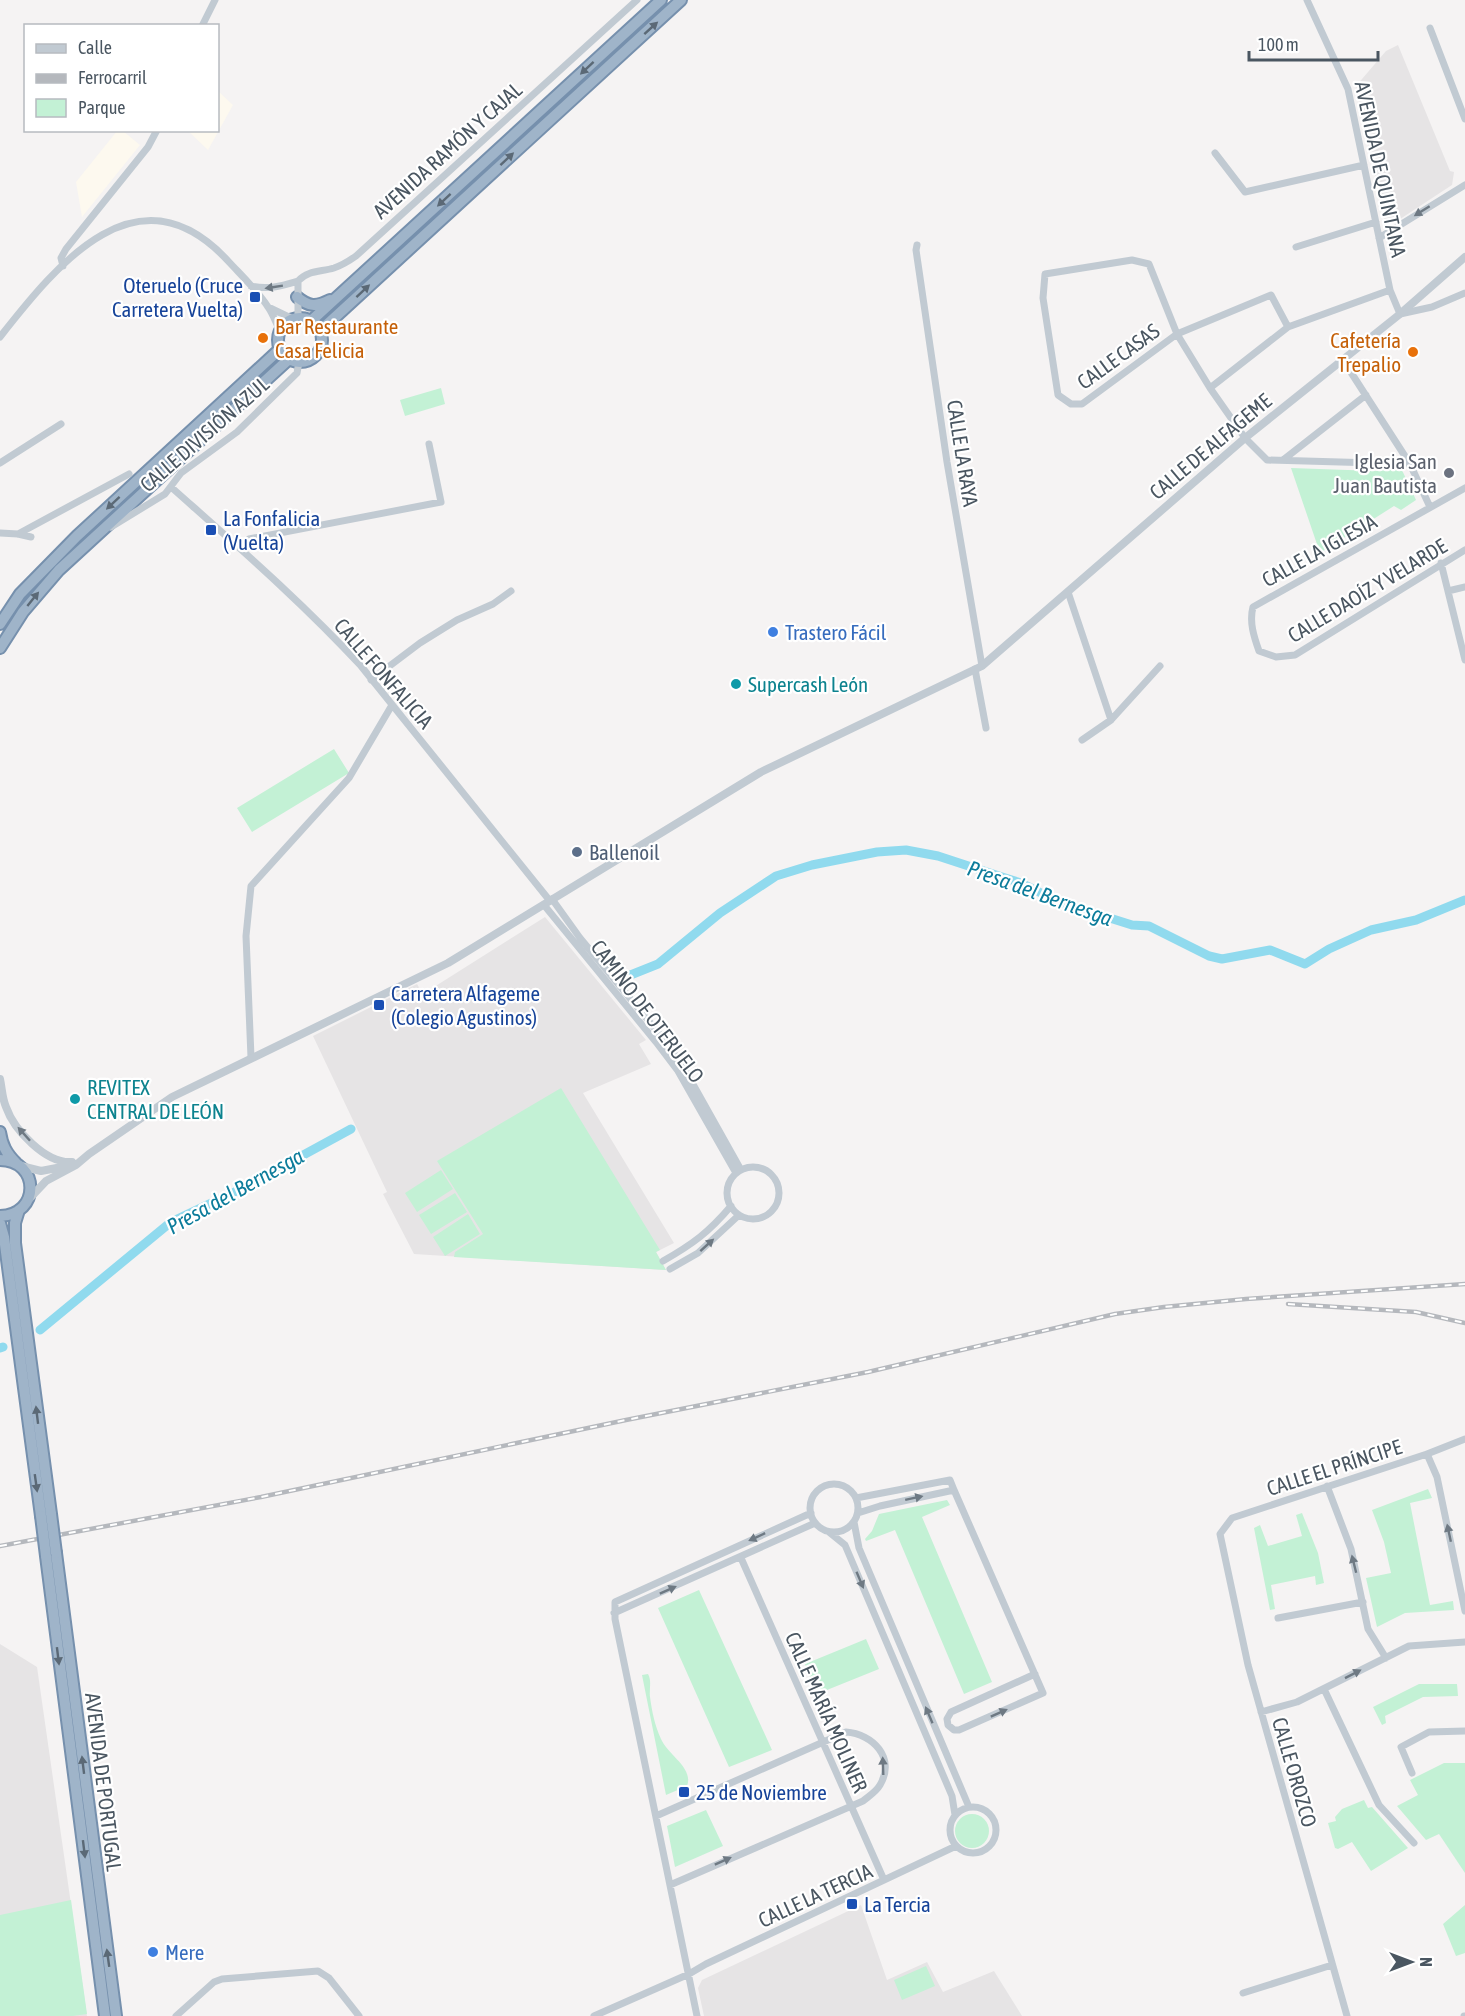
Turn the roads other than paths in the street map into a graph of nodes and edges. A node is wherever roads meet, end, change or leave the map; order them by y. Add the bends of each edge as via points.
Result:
1 (215, 0) edge
2 (637, 0) edge
3 (661, 0) edge
4 (681, 0) edge
5 (1307, 0) edge
6 (203, 24) edge
7 (1430, 28) dead end
8 (1465, 119) edge
9 (156, 132) edge
10 (1215, 153) dead end
11 (1364, 165) junction
12 (1465, 185) edge
13 (1376, 222) junction
14 (1379, 238) junction
15 (917, 245) dead end
16 (1296, 247) dead end
17 (1465, 257) edge
18 (63, 266) junction
19 (298, 282) junction
20 (251, 285) junction
21 (1390, 290) junction
22 (1465, 293) edge
23 (297, 297) junction
24 (338, 297) junction
25 (268, 307) junction
26 (1400, 314) junction
27 (295, 319) junction
28 (311, 321) junction
29 (1288, 327) junction
30 (280, 331) junction
31 (320, 331) junction
32 (1177, 334) junction
33 (0, 337) edge
34 (280, 349) junction
35 (1343, 360) junction
36 (294, 361) junction
37 (1210, 388) junction
38 (1366, 395) junction
39 (61, 424) dead end
40 (1245, 438) junction
41 (429, 444) dead end
42 (1282, 460) junction
43 (0, 463) edge
44 (1410, 465) junction
45 (129, 474) dead end
46 (171, 487) junction
47 (1465, 488) edge
48 (1430, 507) junction
49 (0, 533) edge
50 (18, 534) junction
51 (31, 537) dead end
52 (90, 541) junction
53 (239, 547) junction
54 (1465, 550) edge
55 (1441, 563) junction
56 (1465, 587) edge
57 (511, 591) dead end
58 (1448, 591) junction
59 (1068, 592) junction
60 (1252, 607) joint
61 (0, 624) edge
62 (0, 648) edge
63 (1465, 660) edge
64 (1160, 666) dead end
65 (979, 668) junction
66 (371, 680) junction
67 (392, 705) junction
68 (1111, 720) junction
69 (986, 728) dead end
70 (1082, 740) dead end
71 (549, 902) junction
72 (250, 1057) junction
73 (0, 1078) edge
74 (0, 1132) edge
75 (89, 1154) junction
76 (0, 1160) edge
77 (72, 1162) junction
78 (18, 1165) junction
79 (739, 1172) junction
80 (27, 1201) junction
81 (731, 1206) junction
82 (19, 1210) junction
83 (739, 1215) junction
84 (0, 1216) edge
85 (0, 1223) edge
86 (0, 1260) edge
87 (663, 1261) dead end
88 (670, 1269) dead end
89 (1465, 1439) edge
90 (32, 1449) junction
91 (1427, 1454) junction
92 (1327, 1486) junction
93 (954, 1490) junction
94 (856, 1498) junction
95 (811, 1513) junction
96 (858, 1513) junction
97 (46, 1515) junction
98 (854, 1522) junction
99 (815, 1523) junction
100 (829, 1532) junction
101 (1220, 1534) joint
102 (51, 1555) junction
103 (741, 1558) junction
104 (1363, 1602) junction
105 (1465, 1611) edge
106 (614, 1613) junction
107 (1278, 1618) dead end
108 (1465, 1642) edge
109 (1386, 1658) junction
110 (1035, 1674) junction
111 (1324, 1689) junction
112 (1261, 1712) junction
113 (1465, 1731) edge
114 (822, 1742) junction
115 (1412, 1773) dead end
116 (851, 1806) junction
117 (969, 1808) junction
118 (955, 1815) junction
119 (656, 1816) junction
120 (1414, 1843) dead end
121 (956, 1846) junction
122 (884, 1880) junction
123 (670, 1886) junction
124 (1332, 1965) junction
125 (689, 1974) junction
126 (1243, 1993) dead end
127 (105, 2016) edge
128 (116, 2016) edge
129 (176, 2016) edge
130 (359, 2016) edge
131 (594, 2016) edge
132 (697, 2016) edge
133 (1347, 2016) edge

1 - 6 street
2 - 19 street, AVENIDA RAMÓN Y CAJAL via 356,256 333,268 303,276
3 -> 24 highway
31 -> 4 highway
5 - 11 street, AVENIDA DE QUINTANA via 1344,77
7 - 8 street
9 - 18 street via 66,249 61,258
10 - 11 street via 1245,192
11 - 13 street, AVENIDA DE QUINTANA
12 -> 14 street
13 - 14 street, AVENIDA DE QUINTANA
13 - 16 street
14 - 21 street, AVENIDA DE QUINTANA
15 - 65 street, CALLE LA RAYA
17 - 26 street, CALLE DE ALFAGEME
18 - 20 street via 106,231 136,222 160,222 185,228 209,242
18 - 33 street
19 -> 20 street, AVENIDA RAMÓN Y CAJAL via 275,288
19 - 23 street
20 - 25 street
21 - 26 street, AVENIDA DE QUINTANA
21 - 29 street
22 - 26 street via 1432,307
23 - 24 highway via 311,306
23 - 27 street
24 - 28 highway
25 - 27 street
25 - 30 street
26 - 35 street, CALLE DE ALFAGEME
27 - 28 highway
27 - 30 highway
28 - 31 highway
29 - 32 street, CALLE CASAS via 1271,295
29 - 37 street
30 - 34 highway
31 - 36 highway via 318,353 309,360
32 - 32 street, CALLE CASAS via 1082,404 1071,404 1058,395 1043,298 1045,274 1132,260 1149,264
32 - 37 street
34 - 36 highway
34 -> 61 highway via 77,536 20,594
35 - 38 street
35 - 40 street, CALLE DE ALFAGEME
36 - 46 street, CALLE DIVISIÓN AZUL via 297,373 247,423 181,473
36 - 52 highway
37 - 40 street
38 - 42 street
38 - 44 street
39 - 43 street
40 - 42 street via 1267,460
40 - 59 street, CALLE DE ALFAGEME
41 - 53 street via 441,502 249,538
42 - 44 street
44 - 48 street
45 - 50 street
46 - 52 street, CALLE DIVISIÓN AZUL
46 - 53 street, CALLE FONFALICIA
47 - 48 street, CALLE LA IGLESIA
48 - 60 street, CALLE LA IGLESIA
49 - 50 street
50 - 51 street
62 -> 52 highway via 33,599
53 - 66 street, CALLE FONFALICIA via 340,643
54 - 55 street, CALLE DAOÍZ Y VELARDE
55 - 58 street
55 - 60 street, CALLE DAOÍZ Y VELARDE via 1294,655 1276,657 1259,651 1252,632
56 - 58 street
57 - 66 street via 420,643
58 - 63 street
59 - 65 street, CALLE DE ALFAGEME
59 - 68 street
64 - 68 street
65 - 69 street, CALLE LA RAYA
65 - 71 street, CALLE DE ALFAGEME via 761,772
66 - 67 street, CALLE FONFALICIA
67 - 71 street, CALLE FONFALICIA
67 - 72 street via 349,778 251,886 246,936
68 - 70 street
71 - 72 street, CALLE DE ALFAGEME via 448,963
71 - 79 street, CAMINO DE OTERUELO via 678,1071
72 - 75 street, CALLE DE ALFAGEME via 172,1096
77 -> 73 street via 58,1161 45,1154 22,1132 6,1107
74 - 78 highway via 7,1154
75 - 77 street
75 - 80 street via 46,1181
76 - 78 highway
77 - 78 street via 48,1172
78 - 80 highway via 30,1182
79 - 81 street via 729,1183 727,1195
79 - 83 street via 763,1168 772,1174 780,1194 770,1213 749,1219
80 - 82 highway
81 - 83 street
81 - 87 street via 692,1244
82 - 84 highway
97 -> 82 highway via 15,1243
88 -> 83 street via 698,1254
85 - 90 highway
86 - 90 highway via 19,1397
89 - 91 street, CALLE EL PRÍNCIPE
90 -> 97 highway
91 - 92 street, CALLE EL PRÍNCIPE
105 -> 91 street via 1437,1477
92 - 101 street, CALLE EL PRÍNCIPE via 1232,1518
104 -> 92 street via 1351,1549
93 - 94 street via 950,1480
96 -> 93 street
93 - 110 street
94 - 95 street via 846,1487 831,1484 817,1491
94 - 96 street
95 - 99 street
95 -> 106 street via 615,1602
96 - 98 street
97 - 102 highway, bridge
98 - 100 street via 843,1531
117 -> 98 street via 859,1548
99 - 100 street
99 - 103 street
100 -> 118 street via 845,1545 952,1796
101 - 112 street, CALLE OROZCO
102 -> 127 highway, AVENIDA DE PORTUGAL
128 -> 102 highway, AVENIDA DE PORTUGAL
106 -> 103 street
103 - 114 street, CALLE MARÍA MOLINER
104 - 107 street
104 - 109 street via 1368,1629
106 - 119 street
108 - 109 street via 1409,1646
111 -> 109 street
110 -> 110 street via 951,1712 948,1725 959,1730 1043,1693
111 - 112 street
111 - 120 street via 1379,1805
112 - 124 street, CALLE OROZCO
113 - 115 street via 1429,1732 1401,1747
114 - 116 street, CALLE MARÍA MOLINER
116 -> 114 street via 874,1793 880,1784 884,1774 880,1749 858,1733 846,1732
114 - 119 street
116 - 122 street, CALLE MARÍA MOLINER
123 -> 116 street
117 - 118 street
117 - 121 street via 983,1809 993,1819 994,1838 981,1852 968,1853
118 - 121 street via 950,1831
119 - 123 street
121 - 122 street, CALLE LA TERCIA
122 - 125 street, CALLE LA TERCIA
123 - 125 street
124 - 126 street
124 - 133 street, CALLE OROZCO
125 - 131 street, CALLE LA TERCIA
125 - 132 street
129 - 130 street via 222,1979 318,1971 329,1978

